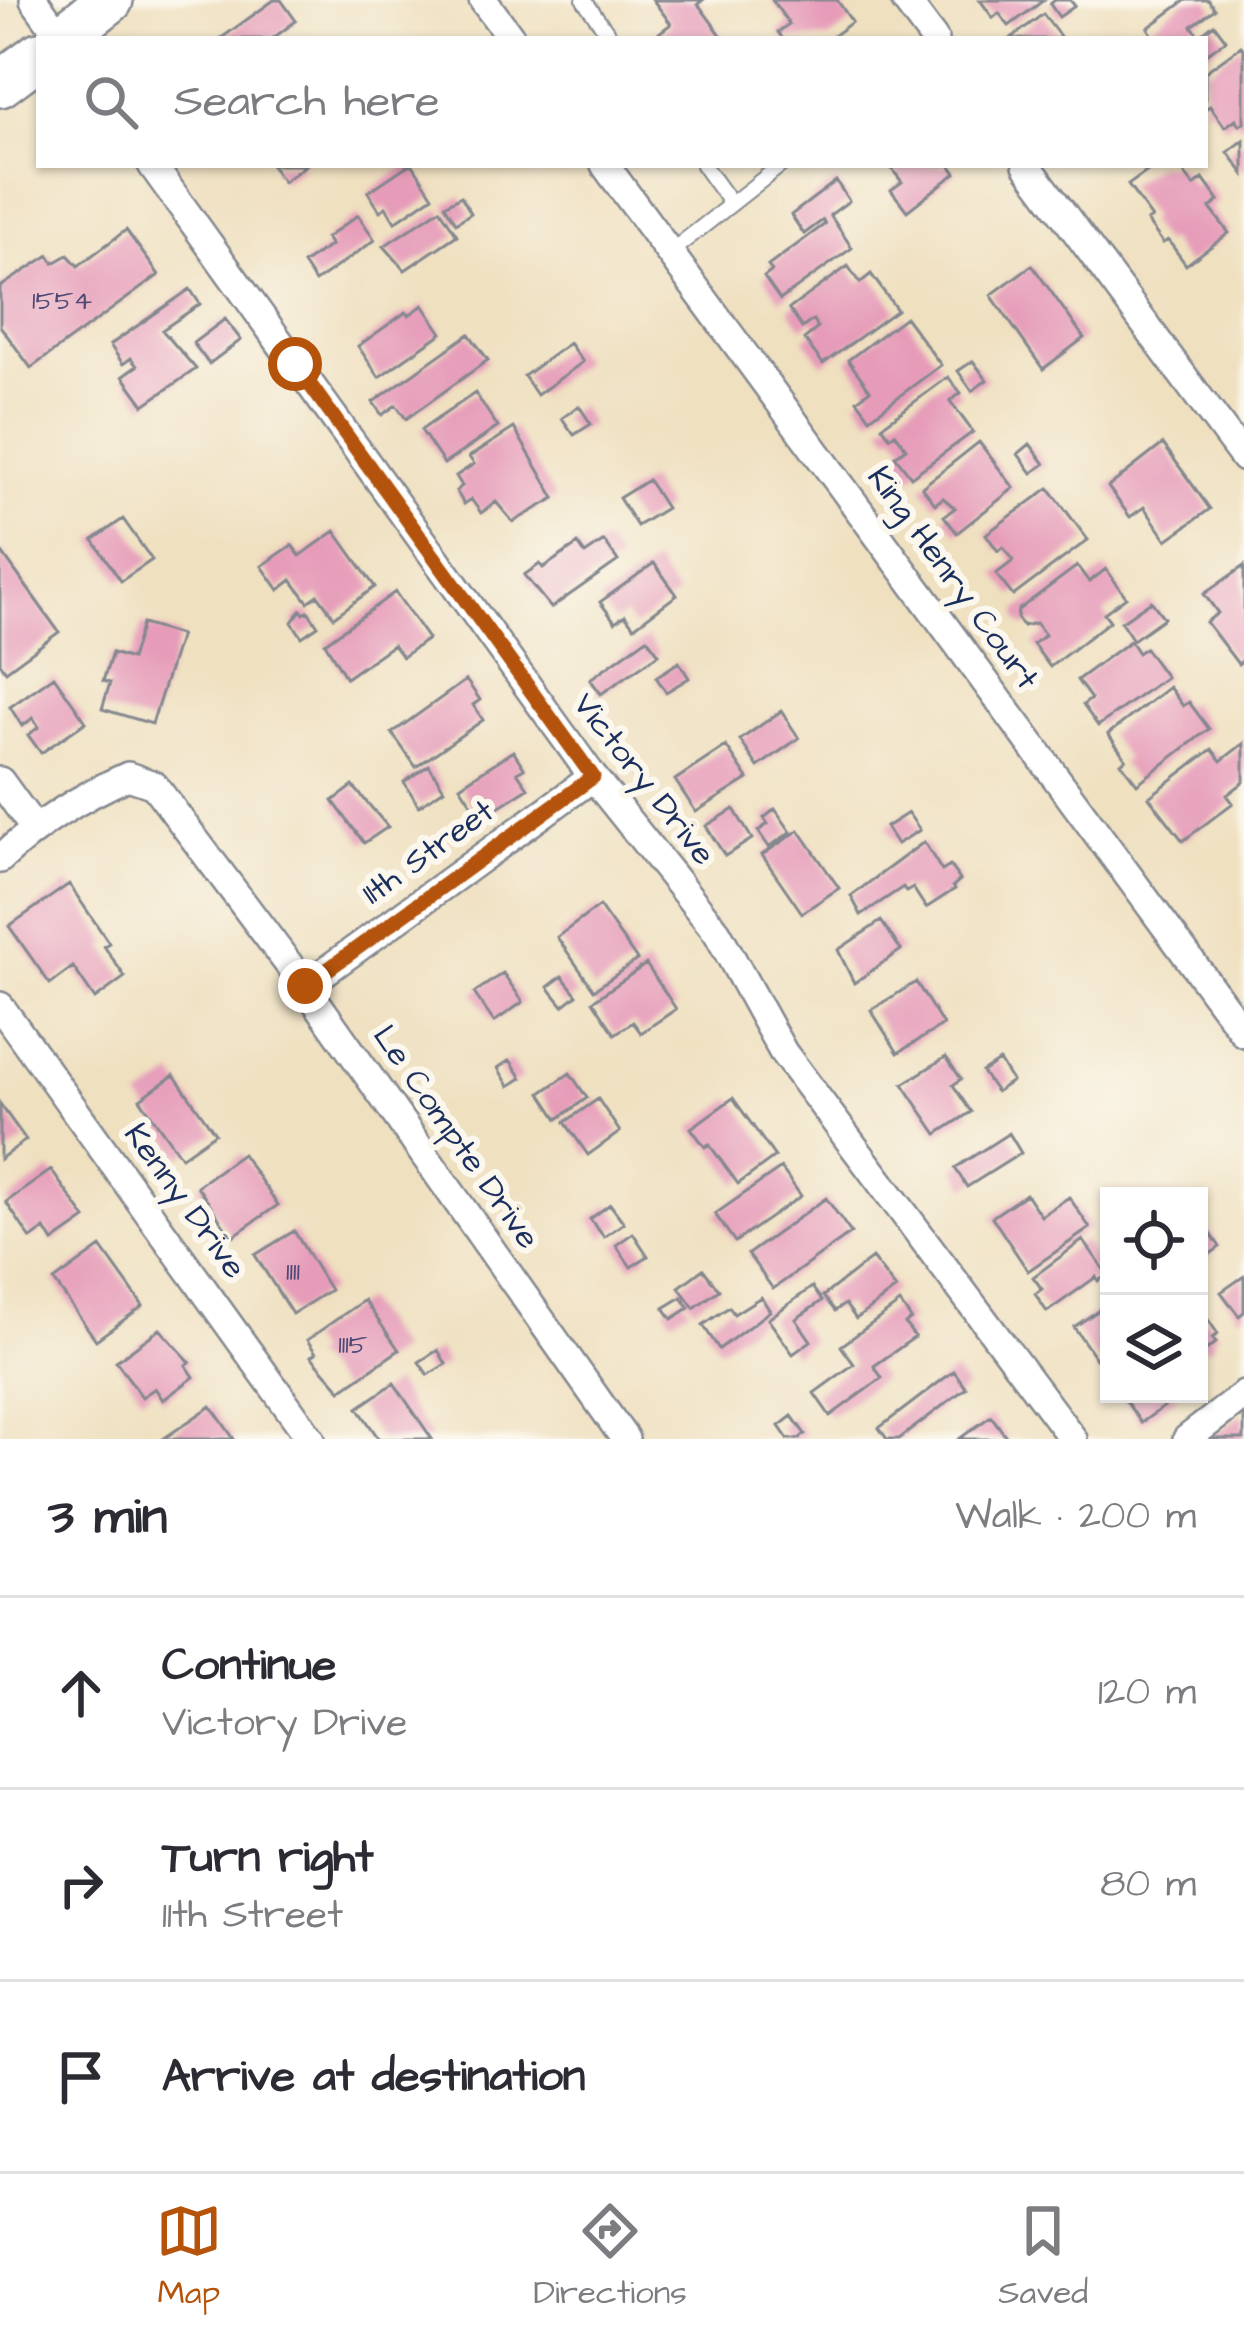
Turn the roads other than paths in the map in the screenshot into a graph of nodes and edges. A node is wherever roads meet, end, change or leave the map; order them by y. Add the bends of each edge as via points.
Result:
1 (34, 0) edge
2 (110, 0) edge
3 (484, 0) edge
4 (584, 0) edge
5 (905, 0) edge
6 (59, 36) edge
7 (65, 36) edge
8 (510, 36) edge
9 (610, 36) edge
10 (932, 36) edge
11 (36, 57) edge
12 (0, 84) edge
13 (154, 168) edge
14 (607, 168) edge
15 (705, 168) edge
16 (777, 168) edge
17 (1029, 168) edge
18 (731, 204) junction
19 (670, 253) junction
20 (1244, 458) edge
21 (593, 777) junction
22 (0, 781) edge
23 (34, 828) junction
24 (0, 859) edge
25 (305, 986) junction
26 (0, 1006) edge
27 (1244, 1034) edge
28 (1244, 1395) edge
29 (310, 1439) edge
30 (625, 1439) edge
31 (1073, 1439) edge
32 (1187, 1439) edge

1 - 6 street
2 - 7 highway
3 - 8 street
4 - 9 lane
5 - 10 street
11 - 12 highway
13 - 21 street, Victory Drive
14 - 19 street, King Henry Court
15 - 18 lane
16 - 18 lane
17 - 20 street
18 - 19 lane
19 - 27 street, King Henry Court
21 - 25 street, 11th Street
21 - 31 street, Victory Drive via 718,932 783,1052
22 - 23 street
23 - 24 street
23 - 25 street, Le Compte Drive via 128,776 154,785
25 - 30 street, Le Compte Drive
26 - 29 street, Kenny Drive
28 - 32 street

